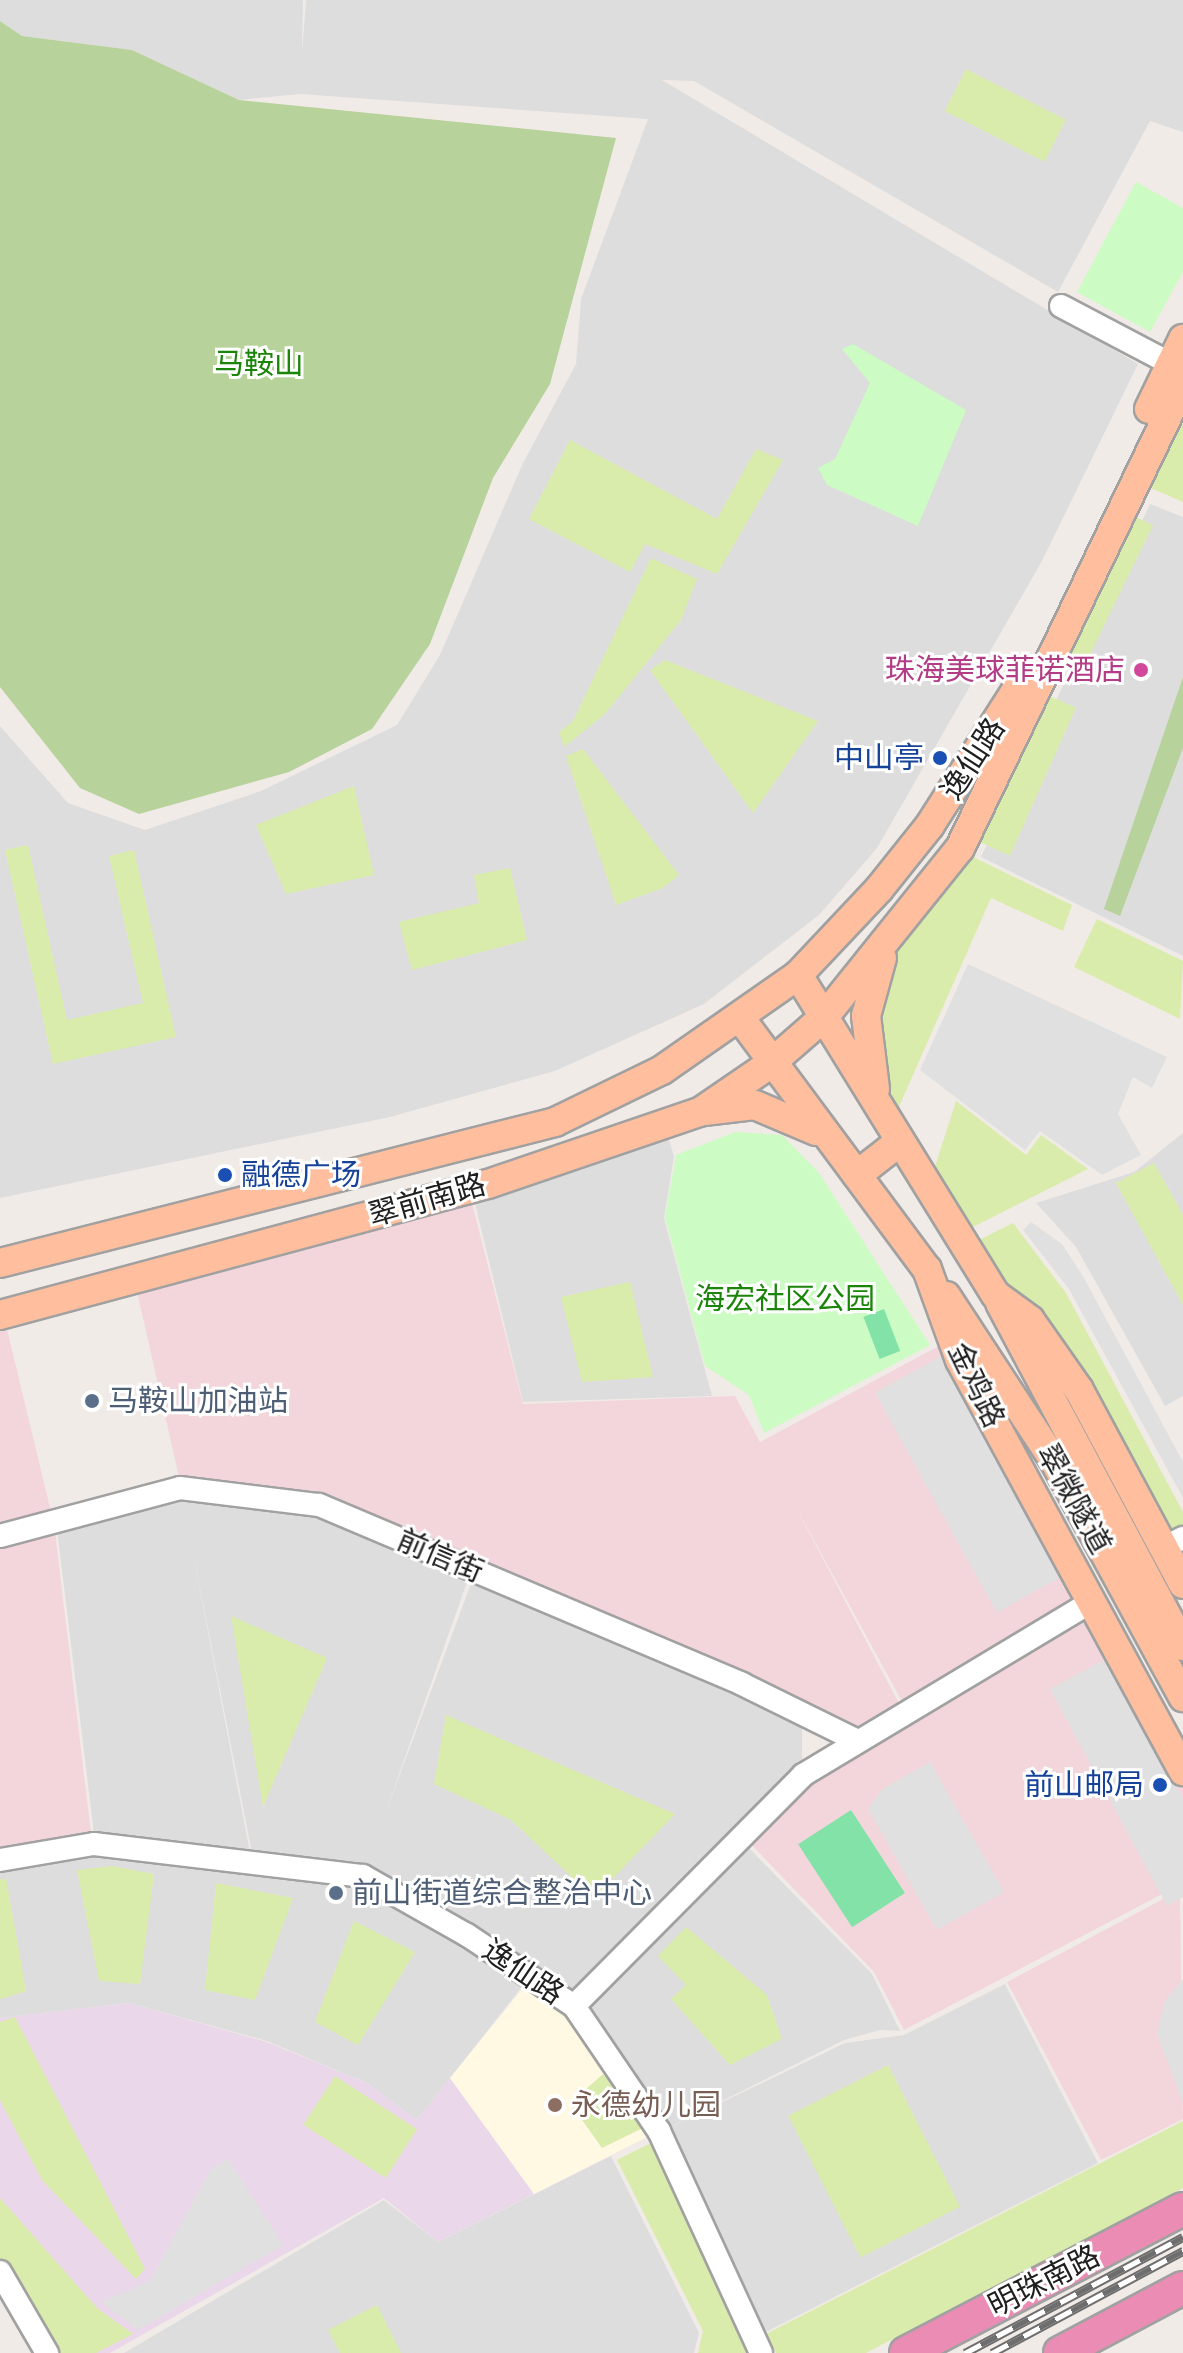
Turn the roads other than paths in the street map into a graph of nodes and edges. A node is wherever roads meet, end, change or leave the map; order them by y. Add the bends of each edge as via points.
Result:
1 (1061, 306) dead end
2 (1179, 362) edge
3 (890, 939) junction
4 (798, 975) junction
5 (824, 1017) junction
6 (741, 1019) junction
7 (770, 1064) junction
8 (700, 1112) junction
9 (881, 1116) junction
10 (832, 1141) junction
11 (898, 1143) junction
12 (857, 1175) junction
13 (0, 1263) edge
14 (927, 1269) junction
15 (996, 1295) junction
16 (0, 1315) edge
17 (0, 1536) edge
18 (1173, 1543) edge
19 (1183, 1584) edge
20 (1089, 1603) junction
21 (1183, 1646) edge
22 (1183, 1697) edge
23 (858, 1741) junction
24 (1183, 1771) edge
25 (0, 1860) edge
26 (574, 2006) junction
27 (1183, 2209) edge
28 (0, 2272) edge
29 (1183, 2288) edge
30 (47, 2353) edge
31 (761, 2353) edge
32 (906, 2353) edge
33 (1060, 2353) edge

1 - 2 street
2 - 3 main road, 逸仙路 via 960,848
2 - 4 main road, 逸仙路 via 1015,694 893,874
3 - 5 main road, 逸仙路
3 - 9 main road via 866,1016
4 - 5 main road
4 - 6 main road, 翠前南路
5 - 7 main road, 翠前南路
5 - 9 main road
6 - 7 main road, 金鸡路
6 - 13 main road, 翠前南路 via 662,1070 555,1122
7 - 8 main road, 翠前南路
7 - 10 main road, 金鸡路
8 - 10 main road via 755,1105
8 - 16 main road, 翠前南路 via 488,1184
9 - 11 main road
10 - 12 main road, 金鸡路
11 - 12 main road
11 - 15 main road
12 - 14 main road, 金鸡路
14 - 20 main road, 金鸡路 via 960,1360
14 - 22 main road, 翠微隧道 via 1055,1462
15 - 18 main road via 1030,1320
15 - 21 main road, 翠微隧道
17 - 23 street, 前信街 via 180,1488 319,1505 742,1684
18 - 19 main road
20 - 23 street
20 - 24 main road, 金鸡路
23 - 26 street via 803,1775
25 - 26 street, 逸仙路 via 94,1844 363,1876
26 - 31 street, 逸仙路 via 659,2131
27 - 32 highway, 明珠南路
28 - 30 street
29 - 33 highway

